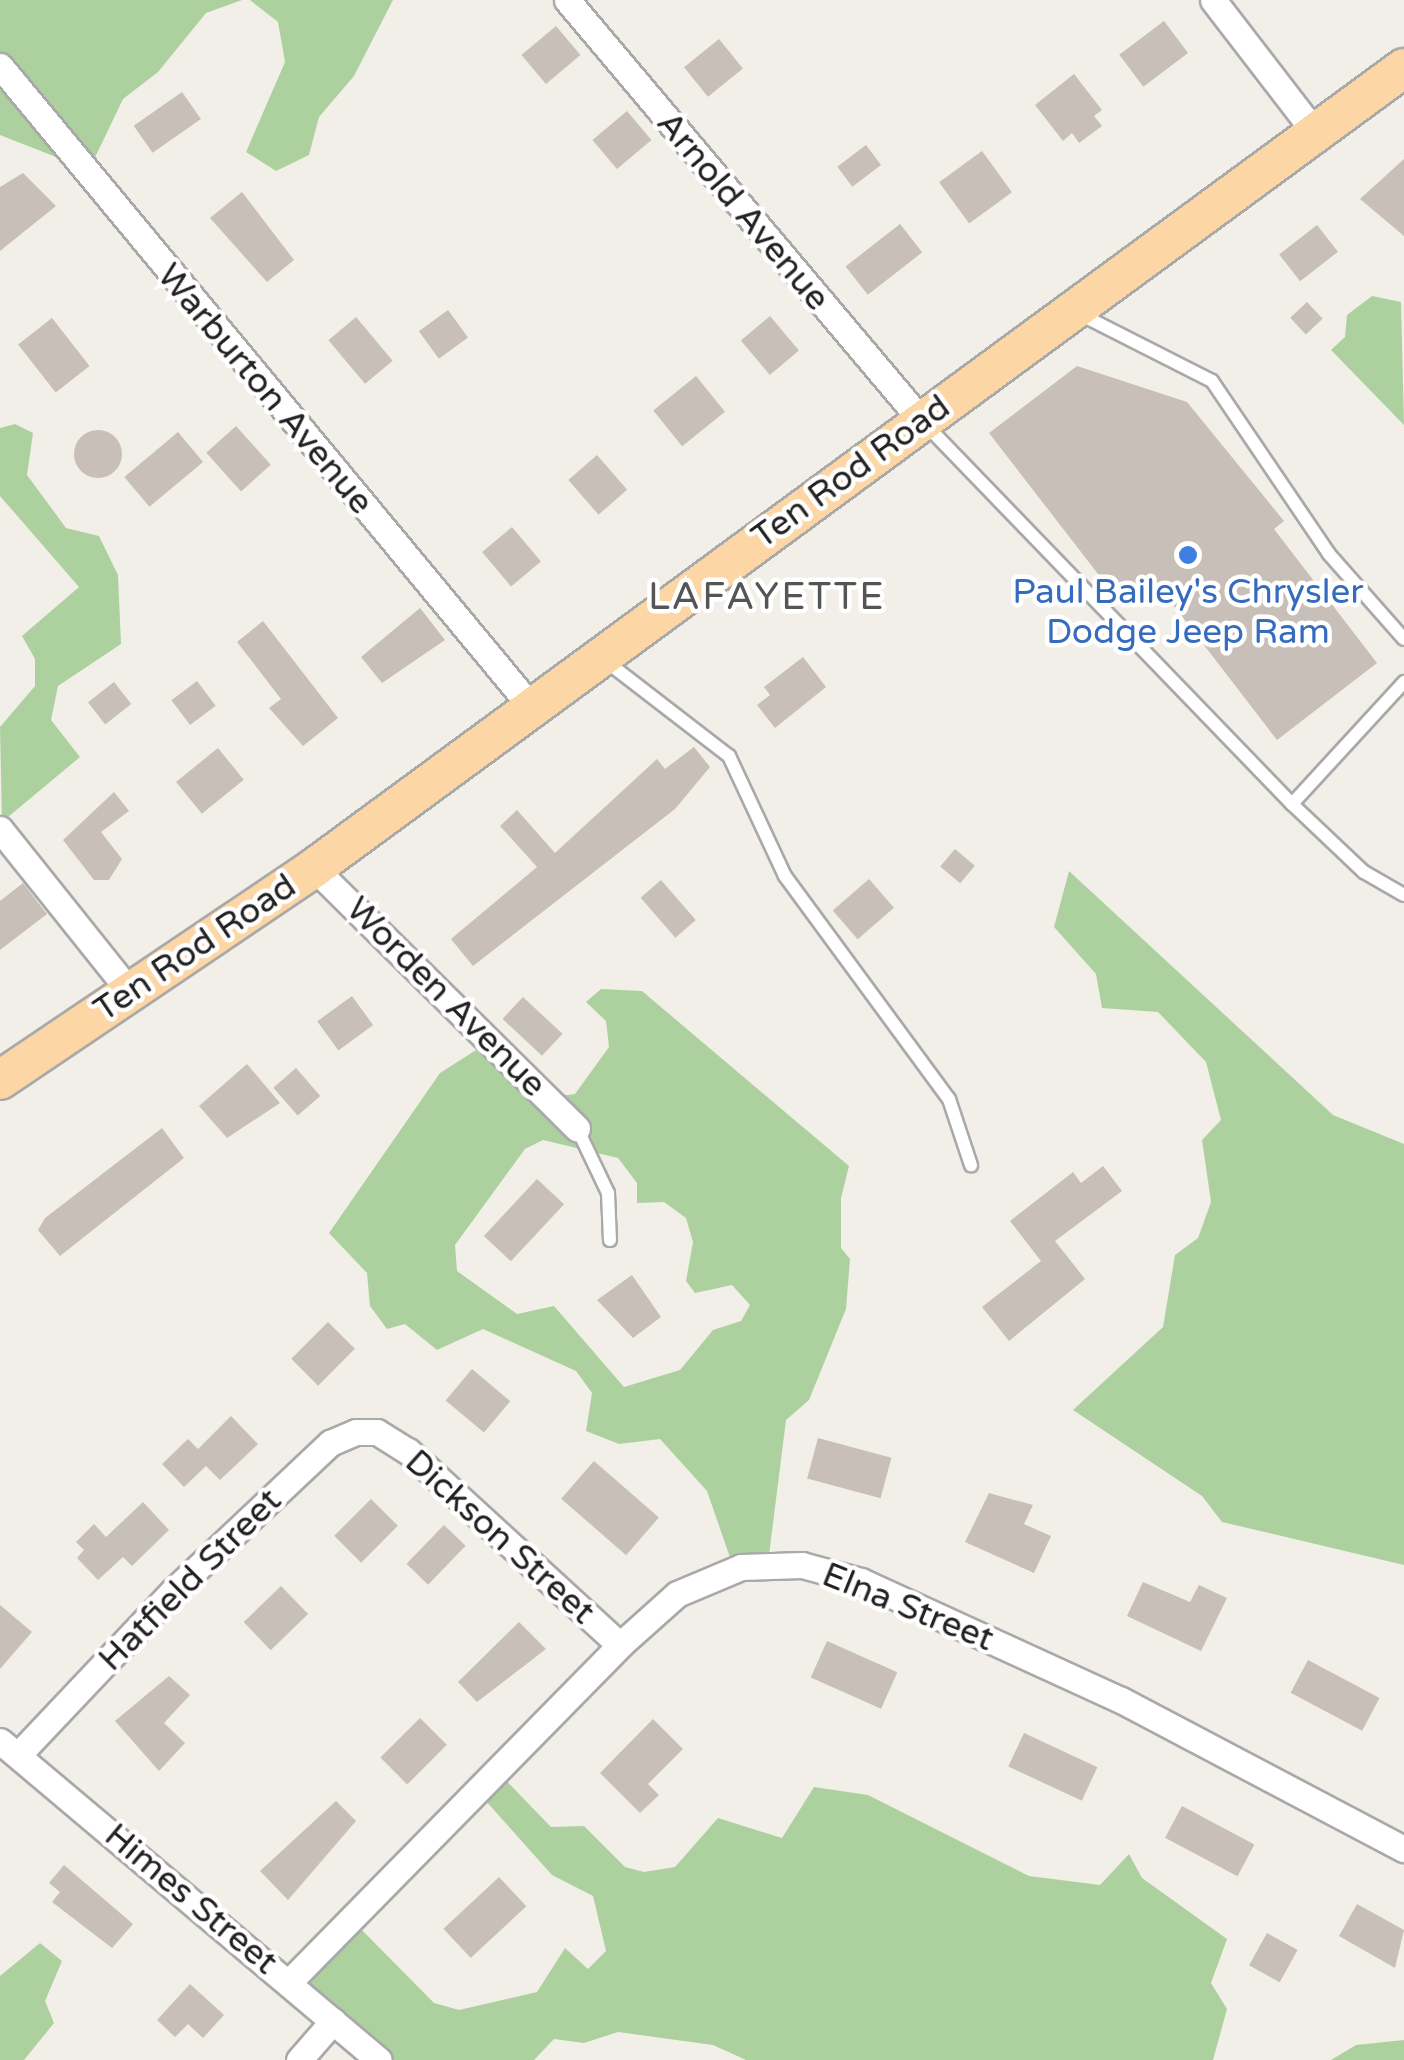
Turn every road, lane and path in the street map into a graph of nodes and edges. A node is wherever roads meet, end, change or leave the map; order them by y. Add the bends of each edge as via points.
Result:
1 (567, 0) edge
2 (1212, 0) edge
3 (0, 66) edge
4 (1404, 68) edge
5 (1317, 135) junction
6 (1073, 310) junction
7 (921, 420) junction
8 (1404, 639) edge
9 (601, 657) junction
10 (1404, 682) edge
11 (533, 709) junction
12 (1292, 804) junction
13 (0, 829) edge
14 (314, 868) junction
15 (1404, 894) edge
16 (130, 992) junction
17 (0, 1080) edge
18 (578, 1128) joint
19 (971, 1165) dead end
20 (610, 1240) dead end
21 (377, 1432) joint
22 (620, 1645) junction
23 (9, 1748) edge
24 (1404, 1849) edge
25 (290, 1981) junction
26 (333, 2020) junction
27 (299, 2060) edge
28 (380, 2060) edge

1 - 7 street, Arnold Avenue
2 - 5 street
3 - 11 street, Warburton Avenue
4 - 5 main road, Ten Rod Road
5 - 6 main road, Ten Rod Road
6 - 7 main road, Ten Rod Road
6 - 8 lane via 1212,380 1329,554
7 - 9 main road, Ten Rod Road
7 - 12 lane
9 - 11 main road, Ten Rod Road
9 - 19 lane via 729,756 785,876 949,1099
10 - 12 lane
11 - 14 main road, Ten Rod Road
12 - 15 lane via 1364,872
13 - 16 street
14 - 16 main road, Ten Rod Road
14 - 18 street, Worden Avenue
16 - 17 main road, Ten Rod Road
18 - 20 lane via 608,1192
21 - 22 street, Dickson Street
21 - 23 street, Hatfield Street via 330,1444
22 - 24 street, Elna Street via 677,1594 741,1568 802,1565 861,1581 1120,1700
22 - 25 street, Elna Street
23 - 25 street, Himes Street
25 - 26 street, Himes Street
26 - 27 street
26 - 28 street, Himes Street

